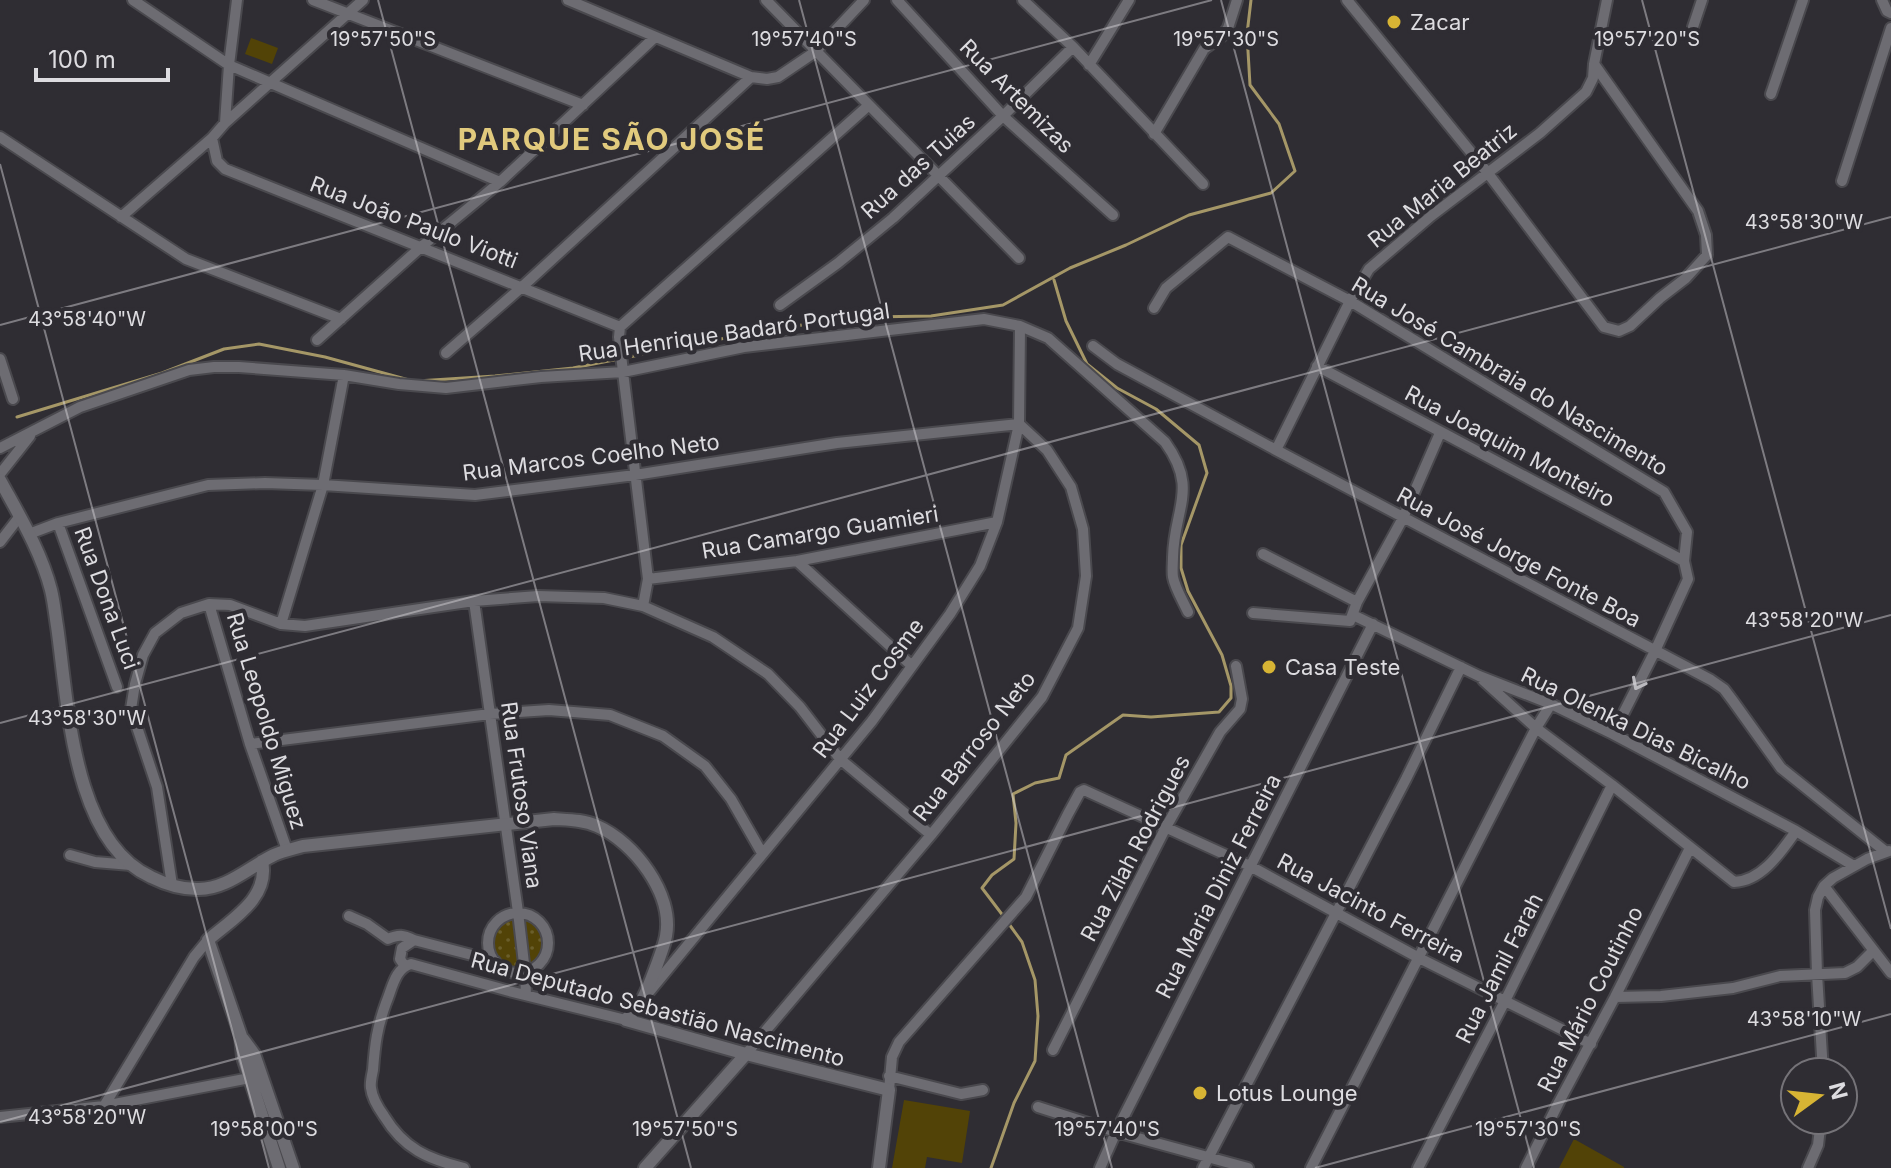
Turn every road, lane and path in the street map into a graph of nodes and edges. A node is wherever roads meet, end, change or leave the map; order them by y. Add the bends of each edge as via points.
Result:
1 (133, 0) edge
2 (237, 0) edge
3 (313, 0) edge
4 (363, 0) edge
5 (568, 0) edge
6 (766, 0) edge
7 (864, 0) edge
8 (897, 0) edge
9 (1023, 0) edge
10 (1129, 0) edge
11 (1237, 0) edge
12 (1347, 0) edge
13 (1607, 0) edge
14 (1702, 0) edge
15 (1803, 0) edge
16 (1882, 0) edge
17 (1891, 13) edge
18 (347, 14) junction
19 (1693, 27) dead end
20 (1891, 28) edge
21 (655, 37) junction
22 (1073, 47) junction
23 (815, 52) junction
24 (1594, 64) junction
25 (229, 65) junction
26 (1089, 65) junction
27 (751, 77) junction
28 (269, 84) junction
29 (1771, 94) dead end
30 (583, 105) junction
31 (869, 105) junction
32 (1003, 116) junction
33 (225, 123) junction
34 (1154, 134) junction
35 (0, 137) edge
36 (212, 138) junction
37 (1487, 172) junction
38 (937, 176) junction
39 (1842, 181) dead end
40 (500, 182) junction
41 (1203, 184) dead end
42 (1113, 215) dead end
43 (121, 217) junction
44 (421, 247) junction
45 (1019, 258) dead end
46 (523, 286) junction
47 (1350, 301) junction
48 (780, 305) dead end
49 (1154, 308) dead end
50 (341, 319) junction
51 (1020, 326) junction
52 (620, 332) junction
53 (317, 340) dead end
54 (1093, 346) dead end
55 (446, 353) dead end
56 (0, 359) edge
57 (1317, 366) junction
58 (623, 370) junction
59 (344, 375) junction
60 (13, 399) dead end
61 (1019, 424) junction
62 (34, 431) junction
63 (1440, 433) junction
64 (0, 448) edge
65 (1276, 450) junction
66 (0, 474) edge
67 (635, 475) junction
68 (0, 480) edge
69 (323, 485) junction
70 (20, 516) junction
71 (1403, 518) junction
72 (997, 522) junction
73 (58, 523) junction
74 (29, 534) junction
75 (0, 542) edge
76 (1263, 554) dead end
77 (797, 561) junction
78 (1684, 561) junction
79 (648, 579) junction
80 (474, 601) junction
81 (1357, 602) junction
82 (209, 604) junction
83 (643, 606) junction
84 (1188, 612) dead end
85 (1253, 613) dead end
86 (1352, 618) junction
87 (281, 624) junction
88 (1373, 624) junction
89 (1655, 651) junction
90 (912, 666) junction
91 (1236, 666) dead end
92 (1461, 667) junction
93 (1479, 676) junction
94 (117, 687) dead end
95 (1551, 704) junction
96 (490, 714) junction
97 (1536, 728) junction
98 (1613, 734) junction
99 (250, 744) junction
100 (840, 759) junction
101 (1612, 785) junction
102 (506, 825) junction
103 (1166, 827) junction
104 (1796, 831) junction
105 (931, 835) junction
106 (1690, 848) junction
107 (287, 850) junction
108 (1889, 851) edge
109 (762, 853) junction
110 (70, 855) dead end
111 (262, 861) junction
112 (131, 865) junction
113 (1250, 866) junction
114 (1854, 866) junction
115 (172, 885) junction
116 (1824, 886) junction
117 (518, 912) junction
118 (1336, 913) junction
119 (349, 916) dead end
120 (388, 939) junction
121 (208, 940) junction
122 (414, 940) junction
123 (1873, 951) junction
124 (1419, 958) junction
125 (495, 961) junction
126 (402, 962) junction
127 (525, 972) junction
128 (1891, 973) edge
129 (1817, 974) junction
130 (526, 995) junction
131 (1615, 997) junction
132 (642, 999) junction
133 (1505, 1001) junction
134 (626, 1020) junction
135 (1591, 1044) junction
136 (1053, 1050) dead end
137 (746, 1054) junction
138 (1822, 1056) edge
139 (889, 1076) junction
140 (255, 1077) junction
141 (889, 1090) junction
142 (983, 1090) dead end
143 (104, 1106) junction
144 (1038, 1107) dead end
145 (0, 1117) edge
146 (1116, 1132) junction
147 (1819, 1136) edge
148 (1205, 1163) edge
149 (279, 1168) edge
150 (293, 1168) edge
151 (464, 1168) edge
152 (645, 1168) edge
153 (879, 1168) edge
154 (1100, 1168) edge
155 (1248, 1168) edge
156 (1311, 1168) edge
157 (1418, 1168) edge
158 (1526, 1168) edge
159 (1808, 1168) edge

1 - 25 street
2 - 25 street
3 - 18 street
4 - 18 street
5 - 21 street
6 - 23 street
7 - 23 street
8 - 32 street, Rua Artemizas
9 - 22 street
10 - 26 street
11 - 34 street via 1228,28 1204,49
12 - 37 street
13 - 24 street, Rua Maria Beatriz
14 - 19 street
15 - 29 street
16 - 17 street
18 - 28 street
18 - 30 street
20 - 39 street
21 - 27 street
21 - 30 street
22 - 26 street
22 - 32 street, Rua das Tuias
23 - 27 street via 778,77
23 - 31 street
24 - 37 street, Rua Maria Beatriz via 1586,92
24 - 37 street via 1698,211 1707,255 1686,278 1630,326 1619,331 1604,327
25 - 28 street
25 - 33 street
26 - 34 street
27 - 46 street
28 - 33 street
28 - 40 street
30 - 40 street
31 - 38 street
31 - 52 street
32 - 38 street, Rua das Tuias
32 - 42 street, Rua Artemizas
33 - 36 street
34 - 41 street
35 - 43 street
36 - 43 street
36 - 44 street, Rua João Paulo Viotti via 217,161 225,169
37 - 47 street, Rua Maria Beatriz via 1369,269
38 - 45 street
38 - 48 street, Rua das Tuias via 893,218
40 - 44 street
43 - 50 street via 186,259
44 - 46 street, Rua João Paulo Viotti
44 - 50 street
46 - 52 street, Rua João Paulo Viotti
46 - 55 street
47 - 49 street, Rua José Cambraia do Nascimento via 1228,237 1166,288
47 - 57 street, Rua Maria Beatriz
47 - 78 street, Rua José Cambraia do Nascimento via 1664,492 1687,532
50 - 53 street
51 - 58 street, Rua Henrique Badaró Portugal via 984,319 744,347
51 - 61 street, Rua Luiz Cosme
51 - 84 street, Rua Henrique Badaró Portugal via 1048,338 1176,457 1183,494 1173,577
52 - 58 street
54 - 65 street, Rua José Jorge Fonte Boa
56 - 60 street
57 - 63 street, Rua Joaquim Monteiro
57 - 65 street, Rua Maria Beatriz
58 - 59 street, Rua Henrique Badaró Portugal via 446,388
58 - 67 street
59 - 62 street, Rua Henrique Badaró Portugal via 239,367 189,370 80,407
59 - 69 street
61 - 67 street, Rua Marcos Coelho Neto via 837,443
61 - 72 street, Rua Luiz Cosme
61 - 105 street, Rua Barroso Neto via 1047,450 1071,487 1083,529 1086,576 1078,628 1042,697
62 - 64 street, Rua Henrique Badaró Portugal
62 - 66 street, Rua Henrique Badaró Portugal
63 - 71 street
63 - 78 street, Rua Joaquim Monteiro
65 - 71 street, Rua José Jorge Fonte Boa
67 - 69 street, Rua Marcos Coelho Neto via 475,495
67 - 79 street
68 - 70 street
69 - 73 street, Rua Marcos Coelho Neto via 208,485
69 - 87 street
70 - 74 street
70 - 75 street
71 - 81 street
71 - 89 street, Rua José Jorge Fonte Boa
72 - 77 street, Rua Camargo Guamieri
72 - 90 street, Rua Luiz Cosme via 980,566
73 - 74 street, Rua Marcos Coelho Neto
73 - 94 street, Rua Dona Luci
74 - 112 street via 52,591 77,765 94,816
76 - 81 street
77 - 79 street, Rua Camargo Guamieri
77 - 90 street
78 - 89 street, Rua José Cambraia do Nascimento via 1688,579
79 - 83 street
80 - 83 street via 538,596 604,598
80 - 87 street via 305,626
80 - 96 street, Rua Frutoso Viana
81 - 86 street
82 - 87 street via 230,605
82 - 99 street, Rua Leopoldo Miguez
82 - 115 street via 181,613 155,633 143,655 131,709 157,787
83 - 100 street via 713,637 768,674
85 - 86 street, Rua Olenka Dias Bicalho
86 - 88 street, Rua Olenka Dias Bicalho
88 - 92 street, Rua Olenka Dias Bicalho
88 - 113 street, Rua Maria Diniz Ferreira
89 -> 98 street, Rua José Cambraia do Nascimento
89 - 108 street, Rua José Jorge Fonte Boa via 1724,689 1781,768
90 - 100 street, Rua Luiz Cosme
91 - 103 street, Rua Zilah Rodrigues via 1240,709 1218,735
92 - 93 street, Rua Olenka Dias Bicalho
92 - 118 street
93 - 95 street, Rua Olenka Dias Bicalho
93 - 97 street
95 - 97 street
95 - 98 street, Rua Olenka Dias Bicalho
96 - 99 street
96 - 102 street, Rua Frutoso Viana
96 - 109 street via 549,710 610,715 663,736 705,766
97 - 101 street
97 - 124 street
98 - 104 street, Rua Olenka Dias Bicalho
99 - 107 street, Rua Leopoldo Miguez
100 - 105 street
100 - 109 street, Rua Luiz Cosme
101 - 106 street
101 - 133 street, Rua Jamil Farah
102 - 107 street
102 - 117 street, Rua Frutoso Viana
102 - 132 street via 554,819 594,824 625,843 641,861 658,889 666,919 666,936
103 - 113 street, Rua Jacinto Ferreira
103 - 136 street, Rua Zilah Rodrigues
103 - 139 street, Rua Jacinto Ferreira via 1087,790 1080,792 1026,897 899,1042
104 - 106 street via 1780,853 1743,882 1734,882
104 - 114 street, Rua Olenka Dias Bicalho
105 - 137 street, Rua Barroso Neto
106 - 131 street, Rua Mário Coutinho
107 - 111 street
108 - 114 street
109 - 132 street, Rua Luiz Cosme
110 - 112 street
111 - 115 street via 217,886 201,890
111 - 121 street via 263,879 255,899
112 - 115 street
113 - 118 street, Rua Jacinto Ferreira
113 - 146 street, Rua Maria Diniz Ferreira
114 - 116 street
116 - 123 street
116 - 129 street via 1815,910
117 - 125 street via 495,922 489,934
117 - 127 street, Rua Frutoso Viana
117 - 127 street via 533,916 548,938 544,958
118 - 124 street, Rua Jacinto Ferreira
118 - 148 street
119 - 120 street, Rua Deputado Sebastião Nascimento
120 - 122 street, Rua Deputado Sebastião Nascimento via 403,935
120 - 126 street, Rua Deputado Sebastião Nascimento
121 - 140 street via 241,1036 243,1057
121 - 143 street
122 - 125 street, Rua Deputado Sebastião Nascimento
122 - 126 street via 402,948
123 - 128 street
123 - 129 street via 1845,973
124 - 133 street, Rua Jacinto Ferreira
124 - 156 street
125 - 127 street, Rua Deputado Sebastião Nascimento
126 - 130 street, Rua Deputado Sebastião Nascimento
126 - 151 street via 377,1030 371,1089 405,1143 423,1155
127 - 130 street, Rua Frutoso Viana
129 - 131 street via 1717,990
129 - 138 street
130 - 134 street, Rua Deputado Sebastião Nascimento
131 - 135 street, Rua Mário Coutinho
132 - 134 street, Rua Luiz Cosme
133 - 135 street, Rua Jacinto Ferreira
133 - 157 street, Rua Jamil Farah
134 - 137 street, Rua Deputado Sebastião Nascimento
135 - 158 street, Rua Mário Coutinho
137 - 141 street, Rua Deputado Sebastião Nascimento
137 - 152 street
139 - 141 street
139 - 142 street via 961,1094
140 - 143 street
140 - 149 street
140 - 150 street
141 - 153 street
143 - 145 street
144 - 146 street
146 - 148 street
146 - 154 street, Rua Maria Diniz Ferreira
147 - 159 street
148 - 155 street

